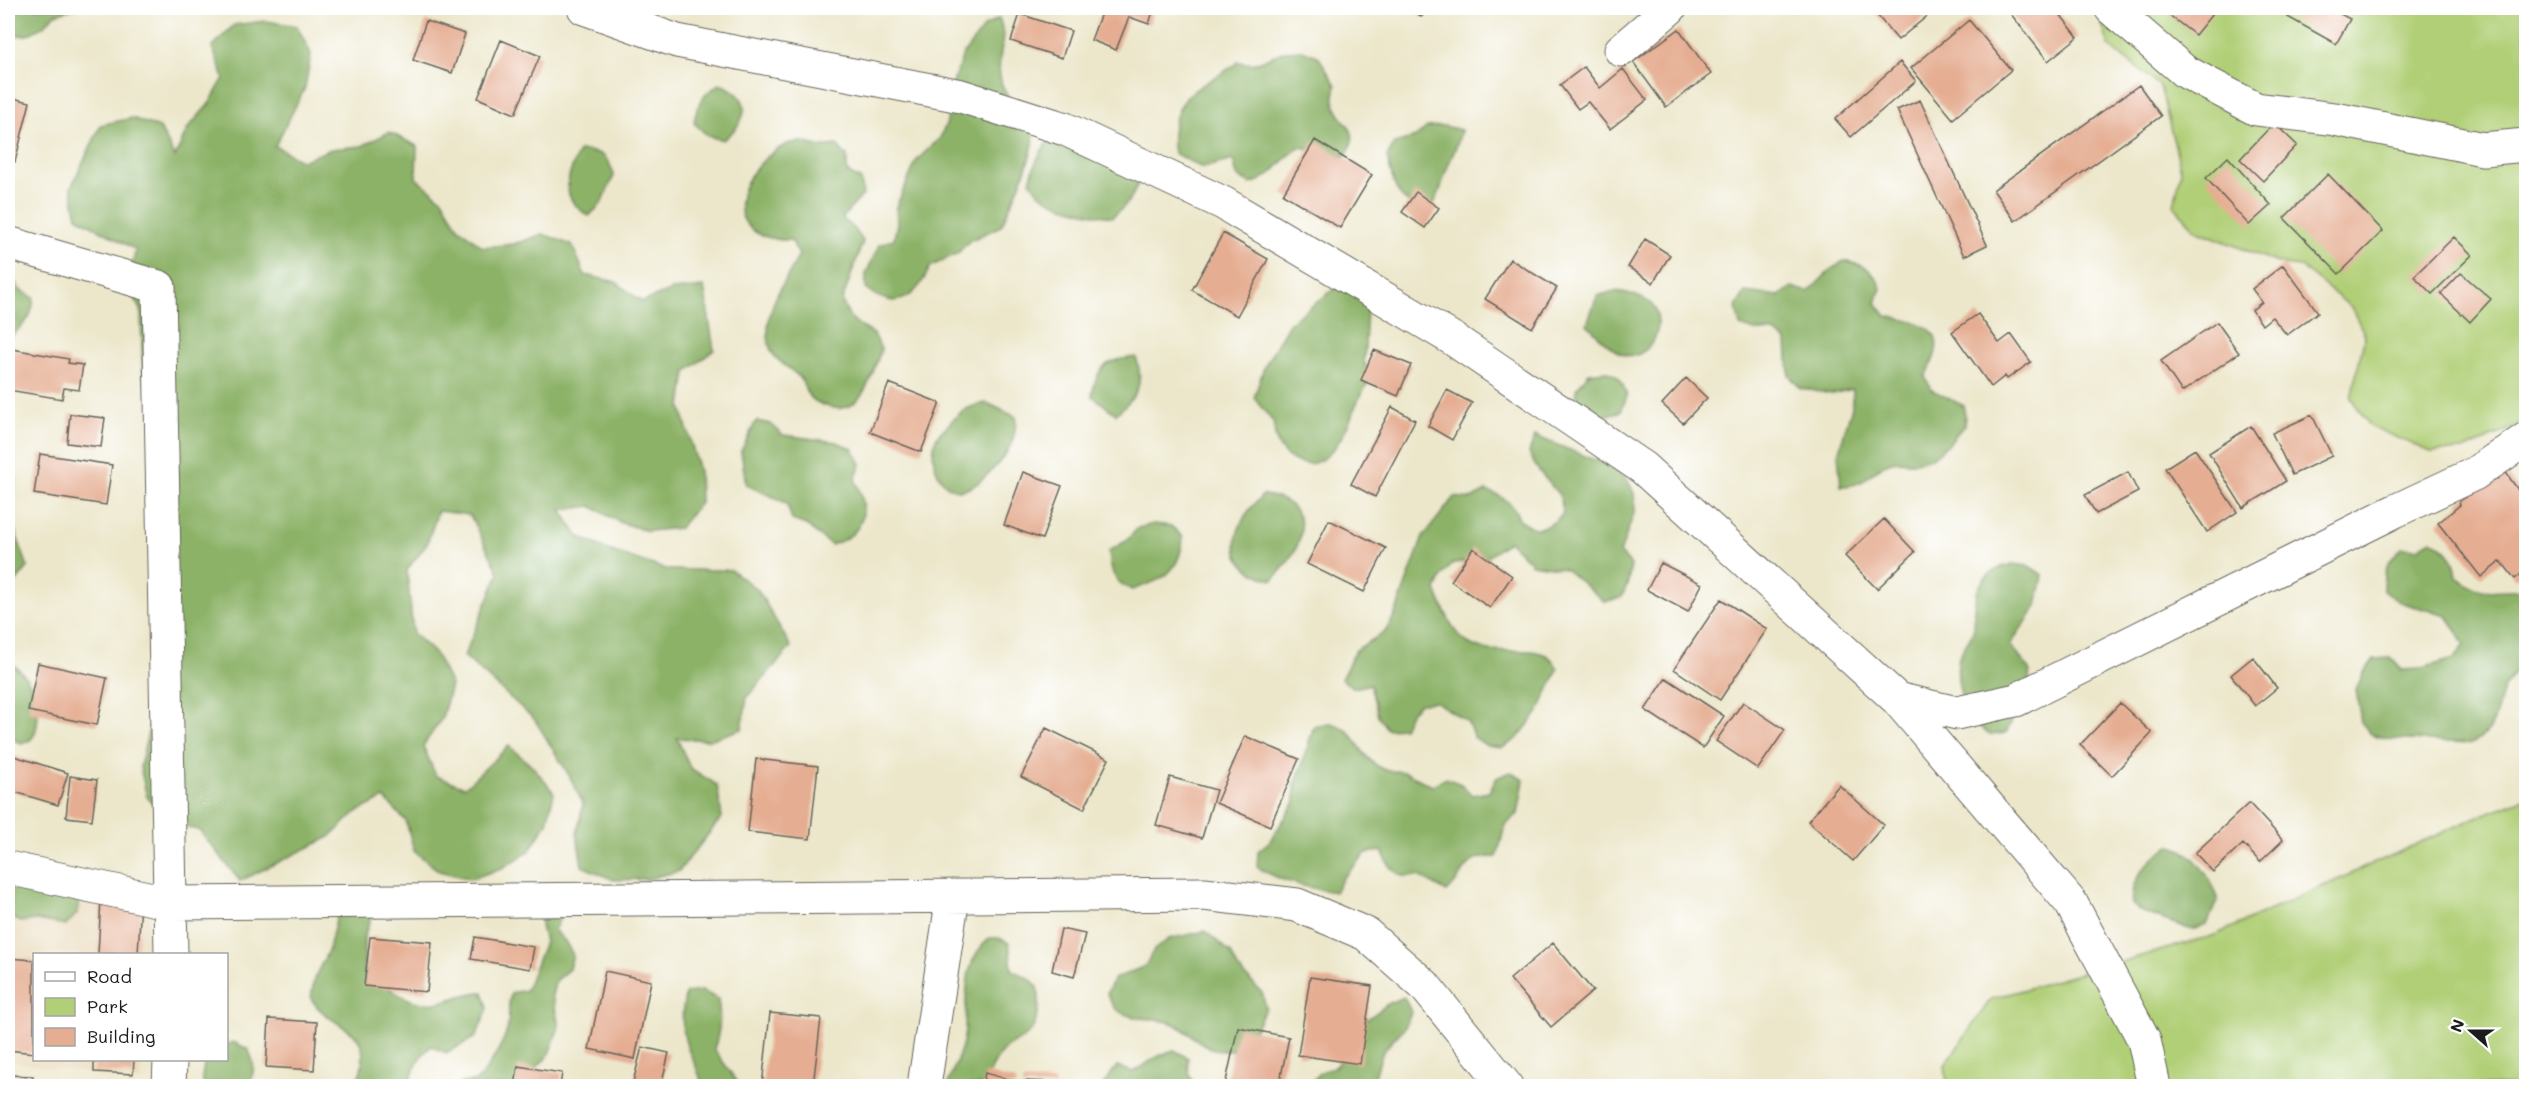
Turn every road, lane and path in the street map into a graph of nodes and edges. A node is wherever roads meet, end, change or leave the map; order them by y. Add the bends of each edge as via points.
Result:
1 (584, 8) edge
2 (1670, 8) edge
3 (2111, 8) edge
4 (1621, 50) dead end
5 (2526, 145) edge
6 (8, 243) edge
7 (2526, 439) edge
8 (1897, 699) junction
9 (8, 868) edge
10 (953, 896) junction
11 (171, 903) junction
12 (171, 953) edge
13 (170, 1061) edge
14 (170, 1086) edge
15 (924, 1086) edge
16 (1506, 1086) edge
17 (2154, 1086) edge

1 - 8 street via 677,40 962,96 1065,129 1223,203 1454,339 1643,468
2 - 4 street
3 - 5 street via 2184,71 2256,108 2335,119 2483,149
6 - 11 street via 159,287
7 - 8 street via 2474,474 2016,700 1957,712
8 - 17 street via 2070,903 2144,1040
9 - 11 street
10 - 11 street
10 - 15 street
10 - 16 street via 1204,894 1297,904 1366,934 1424,985
11 - 12 street
13 - 14 street

